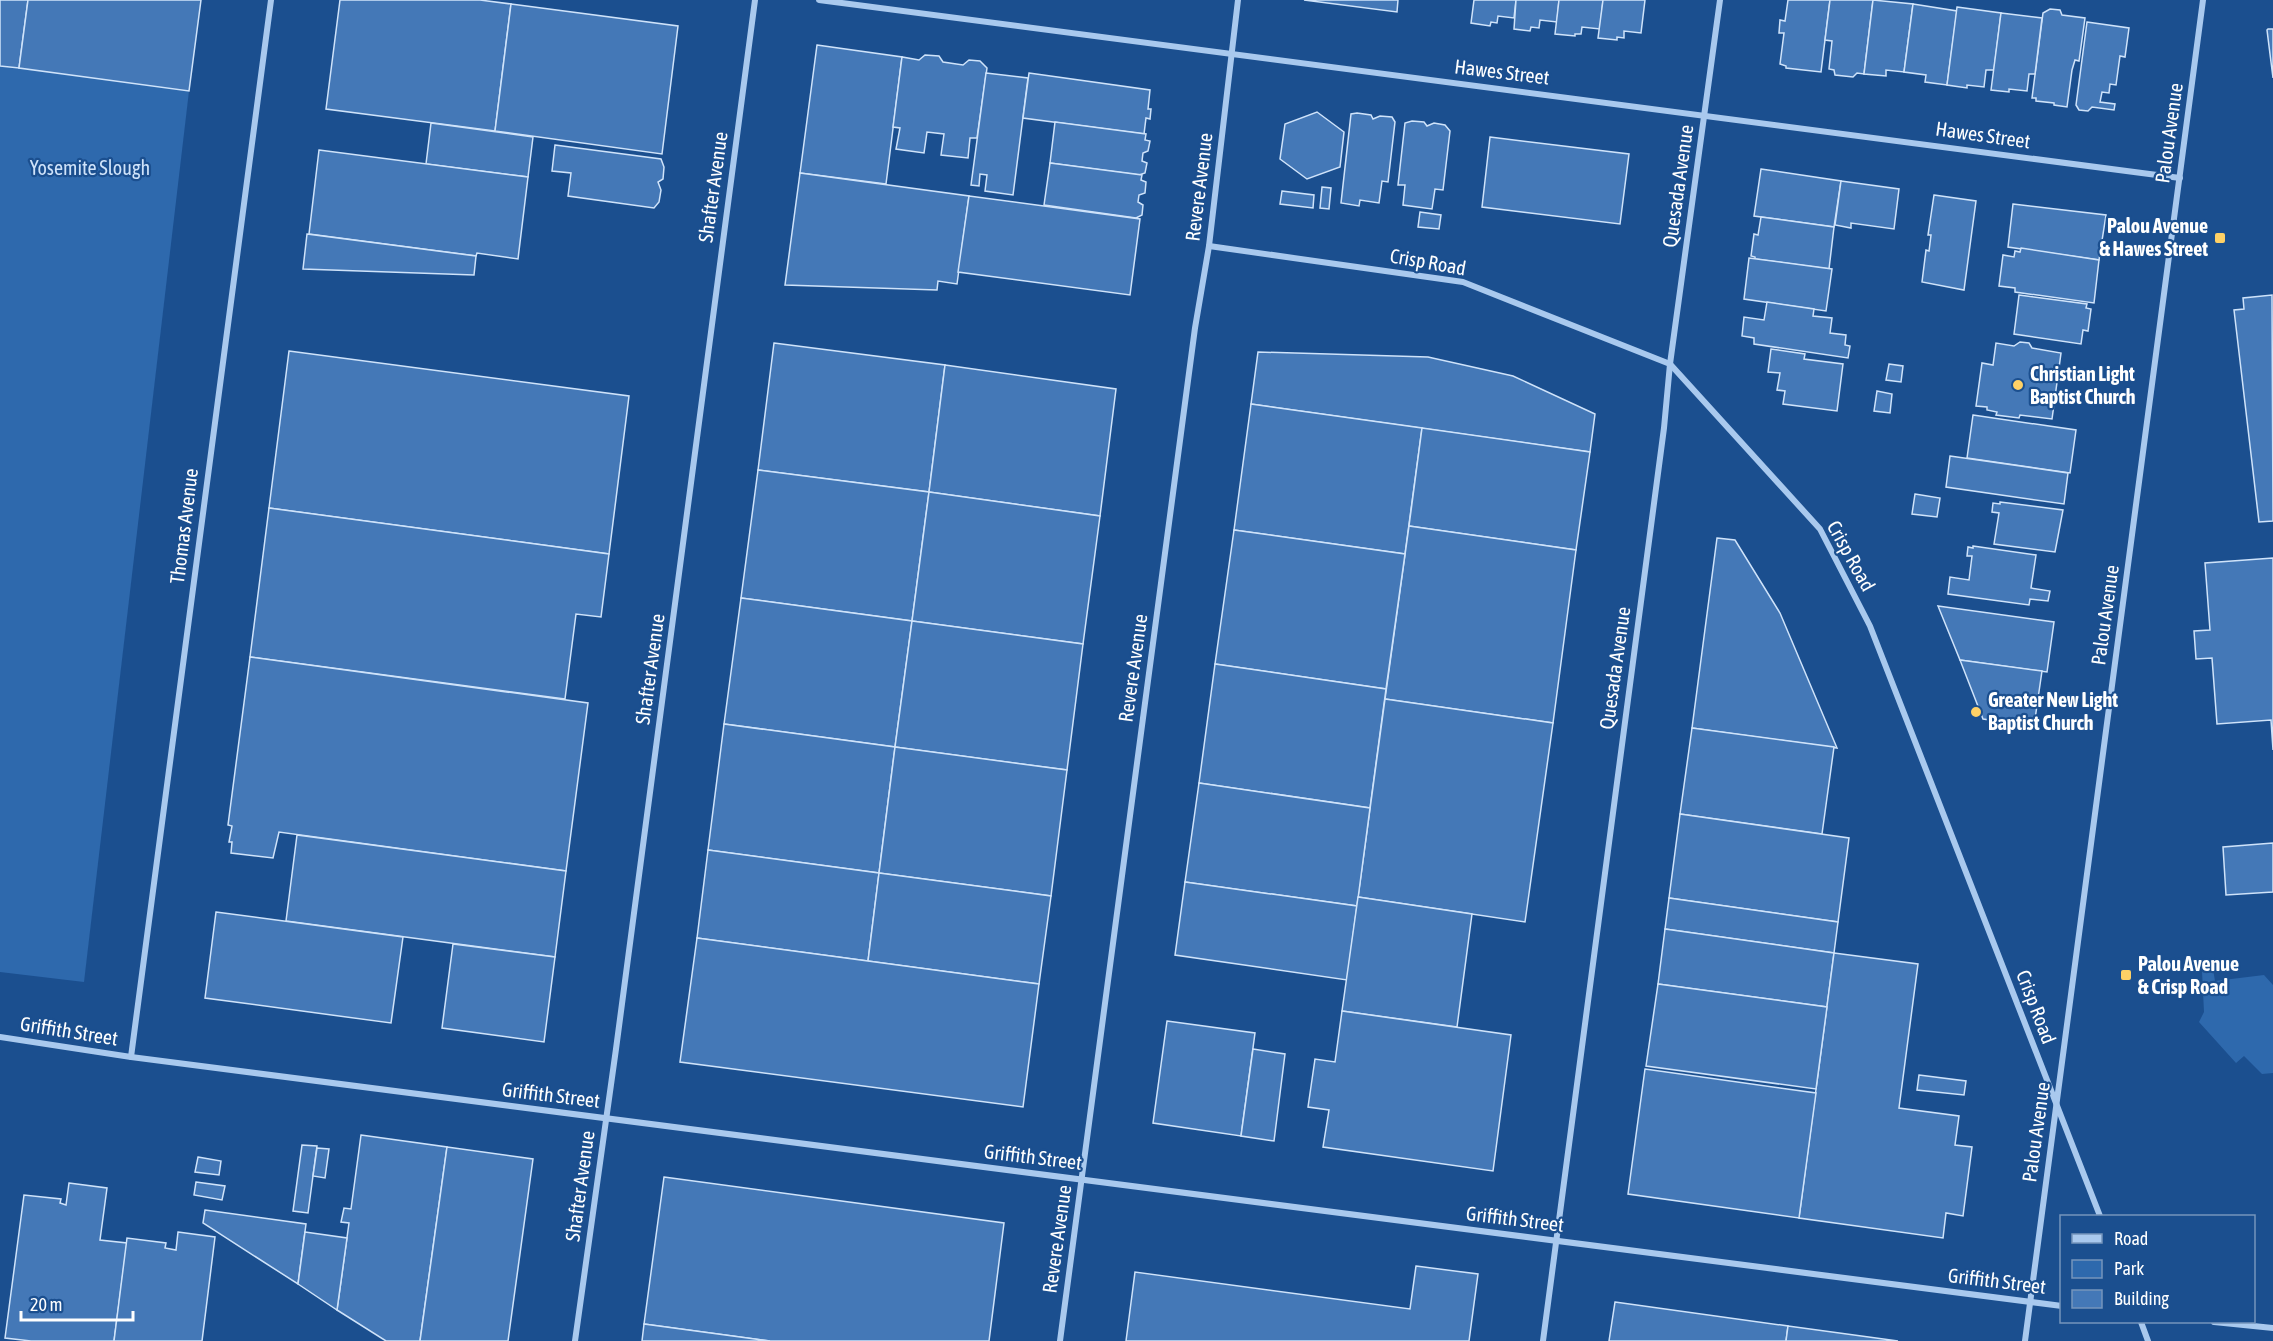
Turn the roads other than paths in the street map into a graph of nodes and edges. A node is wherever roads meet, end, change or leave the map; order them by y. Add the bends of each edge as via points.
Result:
1 (271, 0) edge
2 (755, 0) edge
3 (819, 0) edge
4 (1238, 0) edge
5 (1720, 0) edge
6 (2203, 0) edge
7 (1231, 54) junction
8 (1705, 116) junction
9 (2180, 178) junction
10 (1209, 246) junction
11 (1670, 364) junction
12 (0, 1037) edge
13 (131, 1057) junction
14 (2057, 1105) junction
15 (606, 1119) junction
16 (1082, 1180) junction
17 (2100, 1215) edge
18 (1556, 1241) junction
19 (2031, 1302) junction
20 (2060, 1306) edge
21 (2141, 1323) edge
22 (2224, 1323) edge
23 (2273, 1328) edge
24 (575, 1341) edge
25 (1060, 1341) edge
26 (1543, 1341) edge
27 (2025, 1341) edge
28 (2148, 1341) edge

1 - 13 street, Thomas Avenue
2 - 15 street, Shafter Avenue
3 - 7 street, Hawes Street
4 - 7 street, Revere Avenue
5 - 8 street, Quesada Avenue
6 - 9 street, Palou Avenue
7 - 8 street, Hawes Street
7 - 10 street, Revere Avenue
8 - 9 street, Hawes Street
8 - 11 street, Quesada Avenue
9 - 14 street, Palou Avenue
10 - 11 street, Crisp Road via 1463,282
10 - 16 street, Revere Avenue
11 - 14 street, Crisp Road via 1820,529 1870,626
11 - 18 street, Quesada Avenue
12 - 13 street, Griffith Street
13 - 15 street, Griffith Street
14 - 17 street, Crisp Road
14 - 19 street, Palou Avenue
15 - 16 street, Griffith Street
15 - 24 street, Shafter Avenue
16 - 18 street, Griffith Street
16 - 25 street, Revere Avenue
18 - 19 street, Griffith Street
18 - 26 street, Quesada Avenue
19 - 20 street, Griffith Street
19 - 27 street, Palou Avenue
21 - 28 street
22 - 23 street

